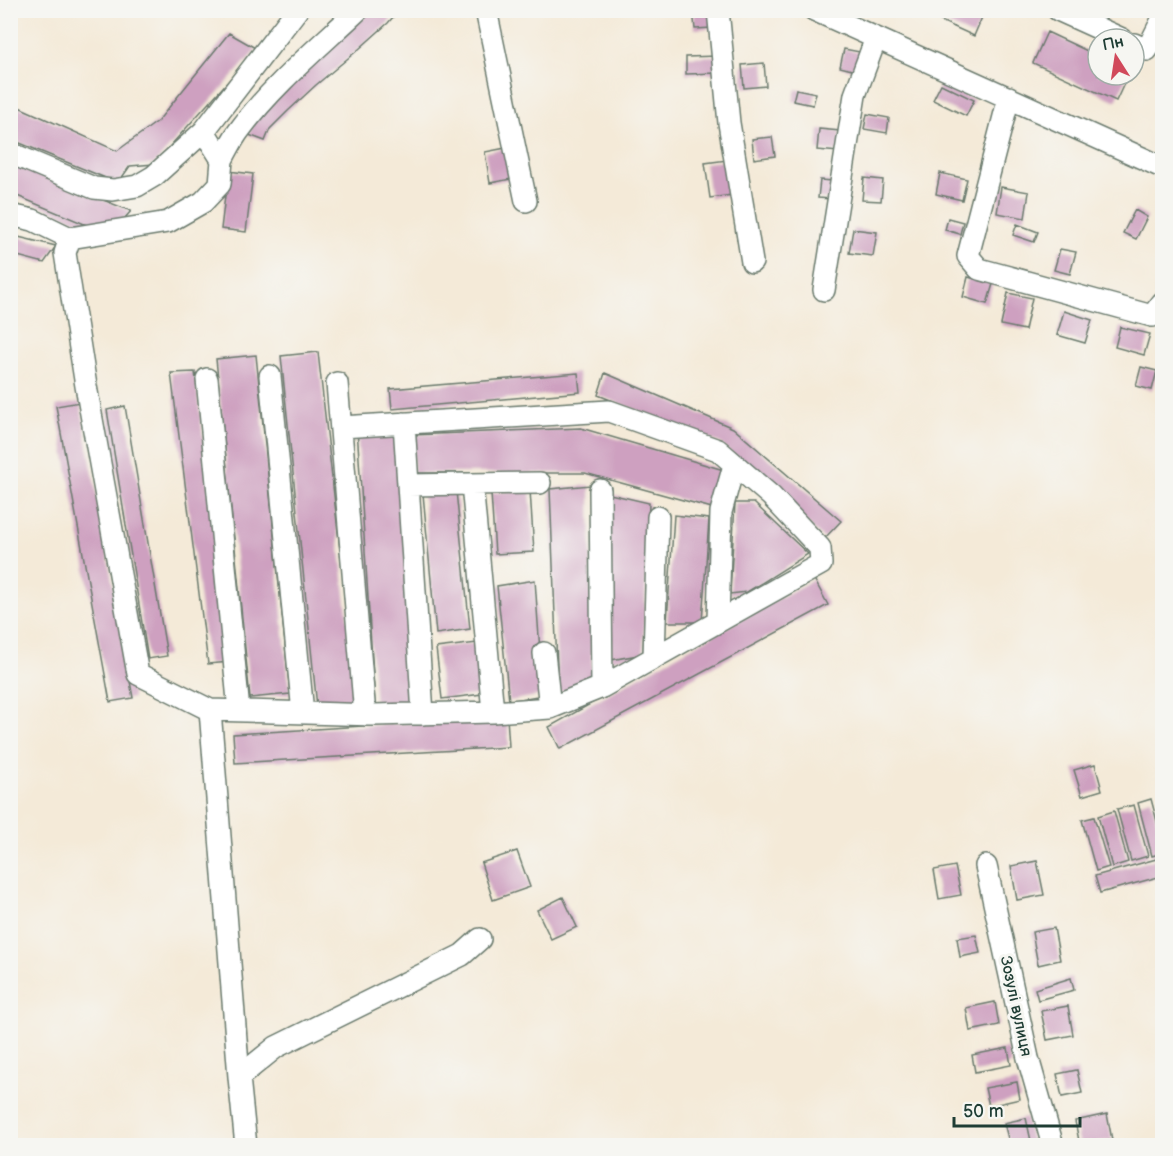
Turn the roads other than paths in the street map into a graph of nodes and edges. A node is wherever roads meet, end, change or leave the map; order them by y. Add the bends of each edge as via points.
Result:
1 (297, 10) edge
2 (358, 10) edge
3 (486, 10) edge
4 (718, 10) edge
5 (814, 10) edge
6 (1058, 10) edge
7 (1162, 20) edge
8 (1096, 27) edge
9 (876, 38) junction
10 (1146, 50) edge
11 (1009, 97) junction
12 (204, 131) junction
13 (10, 153) edge
14 (222, 160) junction
15 (1162, 167) edge
16 (526, 201) dead end
17 (10, 215) edge
18 (70, 238) junction
19 (752, 262) dead end
20 (824, 290) dead end
21 (1157, 309) edge
22 (270, 376) dead end
23 (207, 379) dead end
24 (337, 383) dead end
25 (404, 423) junction
26 (341, 427) junction
27 (735, 465) junction
28 (540, 483) dead end
29 (408, 484) junction
30 (472, 484) junction
31 (600, 490) dead end
32 (658, 517) dead end
33 (718, 621) junction
34 (544, 653) dead end
35 (654, 658) junction
36 (602, 687) junction
37 (550, 708) junction
38 (210, 710) junction
39 (239, 711) junction
40 (493, 712) junction
41 (303, 713) junction
42 (423, 714) junction
43 (365, 715) junction
44 (986, 866) dead end
45 (480, 939) dead end
46 (239, 1077) junction
47 (246, 1146) edge
48 (1053, 1146) edge

1 - 12 street
2 - 14 street via 263,100
3 - 16 street
4 - 19 street via 729,123
5 - 9 street
6 - 8 street
7 - 10 street
9 - 11 street
9 - 20 street via 855,95
11 - 15 street
11 - 21 street via 968,255 980,269
12 - 13 street via 154,176 137,186 114,190 94,188
12 - 14 street
14 - 18 street via 220,184 203,202 168,222
17 - 18 street via 33,220
18 - 38 street via 65,253 138,674
22 - 41 street
23 - 39 street
24 - 26 street
25 - 26 street
25 - 27 street via 609,411 718,450
25 - 29 street
26 - 43 street
27 - 33 street via 721,512
27 - 33 street via 820,548 821,564
28 - 30 street
29 - 30 street
29 - 42 street
30 - 40 street
31 - 36 street
32 - 35 street
33 - 35 street
34 - 37 street
35 - 36 street
36 - 37 street
37 - 40 street
38 - 39 street
38 - 46 street
39 - 41 street
40 - 42 street
41 - 43 street
42 - 43 street
44 - 48 street, Зозулі вулиця via 1028,1058
45 - 46 street via 462,955 276,1047
46 - 47 street

